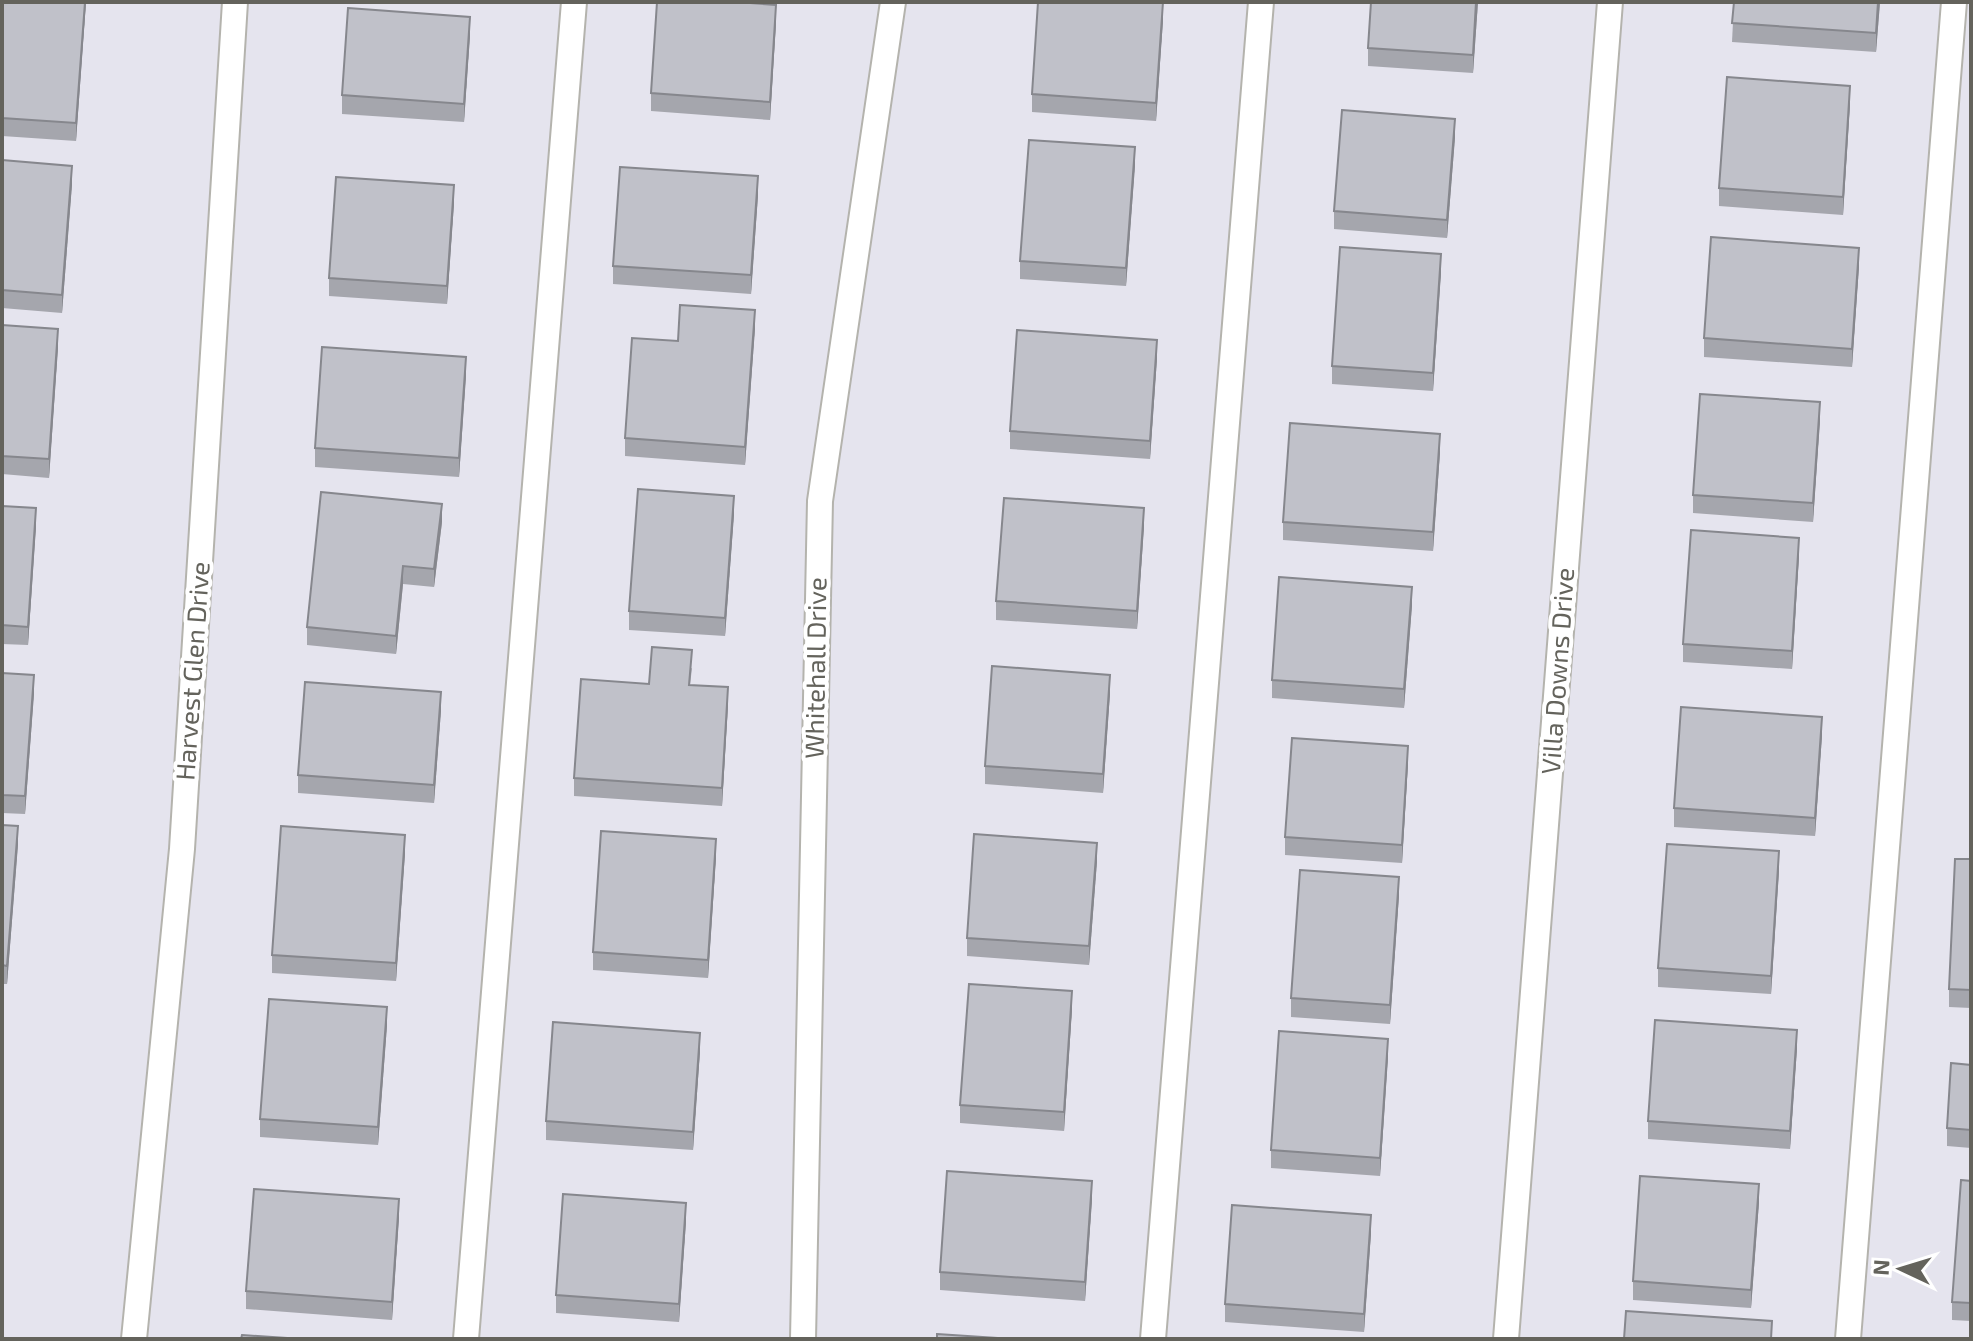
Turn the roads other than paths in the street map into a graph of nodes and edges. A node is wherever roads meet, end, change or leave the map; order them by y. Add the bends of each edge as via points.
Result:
1 (235, 2) edge
2 (574, 2) edge
3 (893, 2) edge
4 (1261, 2) edge
5 (1610, 2) edge
6 (1954, 2) edge
7 (134, 1339) edge
8 (466, 1339) edge
9 (803, 1339) edge
10 (1153, 1339) edge
11 (1506, 1339) edge
12 (1848, 1339) edge

1 - 7 street, Harvest Glen Drive via 182,849
2 - 8 street
3 - 9 street, Whitehall Drive via 820,501
4 - 10 street
5 - 11 street, Villa Downs Drive
6 - 12 street

